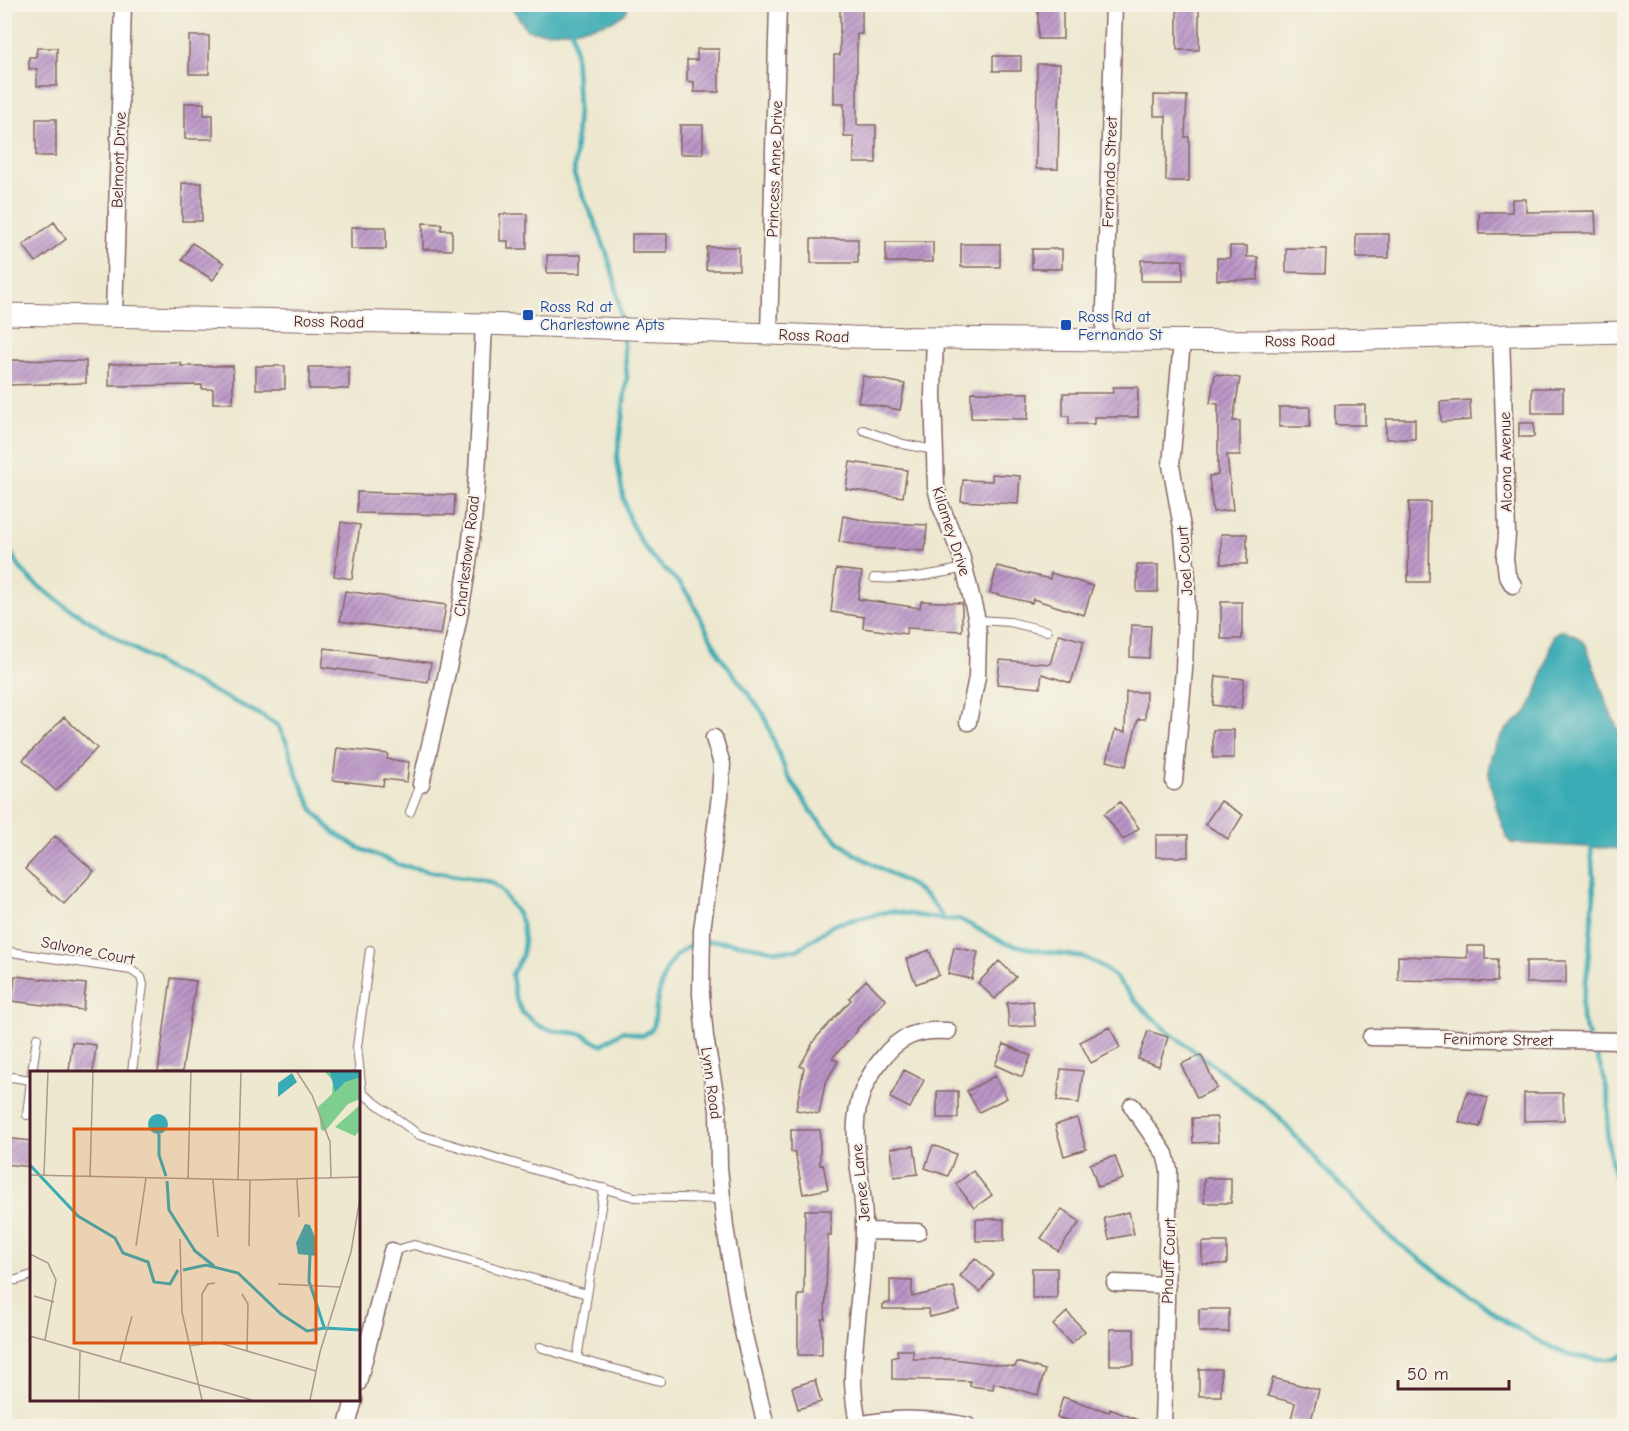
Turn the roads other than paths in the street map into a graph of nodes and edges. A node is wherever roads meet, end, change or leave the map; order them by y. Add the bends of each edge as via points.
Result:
1 (123, 4) edge
2 (778, 4) edge
3 (1114, 4) edge
4 (4, 314) edge
5 (114, 316) junction
6 (484, 324) junction
7 (1624, 332) edge
8 (769, 334) junction
9 (1501, 336) junction
10 (934, 338) junction
11 (1104, 340) junction
12 (1182, 341) junction
13 (863, 430) dead end
14 (934, 450) junction
15 (964, 567) junction
16 (874, 578) dead end
17 (1513, 585) dead end
18 (977, 620) junction
19 (1047, 631) dead end
20 (968, 722) dead end
21 (714, 738) dead end
22 (1174, 782) dead end
23 (421, 784) joint
24 (410, 812) dead end
25 (370, 950) dead end
26 (6, 951) edge
27 (4, 975) edge
28 (948, 1031) dead end
29 (1371, 1037) dead end
30 (37, 1038) dead end
31 (1624, 1041) edge
32 (32, 1071) edge
33 (132, 1071) edge
34 (359, 1071) edge
35 (4, 1076) edge
36 (30, 1076) edge
37 (30, 1086) edge
38 (361, 1093) edge
39 (1132, 1106) dead end
40 (27, 1115) dead end
41 (603, 1188) junction
42 (721, 1199) junction
43 (864, 1231) junction
44 (918, 1232) dead end
45 (392, 1251) joint
46 (30, 1276) edge
47 (4, 1281) edge
48 (1115, 1283) dead end
49 (1167, 1285) junction
50 (587, 1294) junction
51 (540, 1347) dead end
52 (577, 1359) junction
53 (360, 1375) edge
54 (660, 1381) dead end
55 (354, 1401) edge
56 (348, 1426) edge
57 (766, 1426) edge
58 (856, 1426) edge
59 (969, 1426) edge
60 (1163, 1426) edge

1 - 5 street, Belmont Drive
2 - 8 street, Princess Anne Drive
3 - 11 street, Fernando Street
4 - 5 street, Ross Road
5 - 6 street, Ross Road
6 - 8 street, Ross Road
6 - 23 street, Charlestown Road via 467,568
7 - 9 street, Ross Road
8 - 10 street, Ross Road
9 - 12 street, Ross Road
9 - 17 street, Alcona Avenue via 1505,558
10 - 11 street, Ross Road
10 - 14 street, Kilamey Drive
11 - 12 street, Ross Road
12 - 22 street, Joel Court via 1171,465 1187,579
13 - 14 lane
14 - 15 street, Kilamey Drive via 936,487
15 - 16 lane via 925,577
15 - 18 street, Kilamey Drive
18 - 19 lane via 1010,622
18 - 20 street, Kilamey Drive via 979,654
21 - 42 street, Lynn Road via 722,764 702,930 701,994 718,1110
23 - 24 lane
25 - 34 lane via 357,1047
26 - 27 lane
26 - 33 lane, Salvone Court via 131,970 141,976
28 - 43 street, Jenee Lane via 931,1030 900,1039 886,1052 864,1085 858,1102 855,1147
29 - 31 street, Fenimore Street
30 - 32 lane
35 - 36 lane
37 - 40 lane
38 - 41 lane via 419,1135
39 - 49 street, Phauff Court via 1165,1154 1169,1170
41 - 42 lane via 635,1197
41 - 50 lane
42 - 57 street, Lynn Road via 741,1323
43 - 44 street
43 - 58 street, Jenee Lane via 853,1381
45 - 50 lane via 414,1245
45 - 53 street
46 - 47 lane
48 - 49 street
49 - 60 street, Phauff Court
50 - 52 lane
51 - 52 lane
52 - 54 lane
55 - 56 street
58 - 59 street via 918,1421

